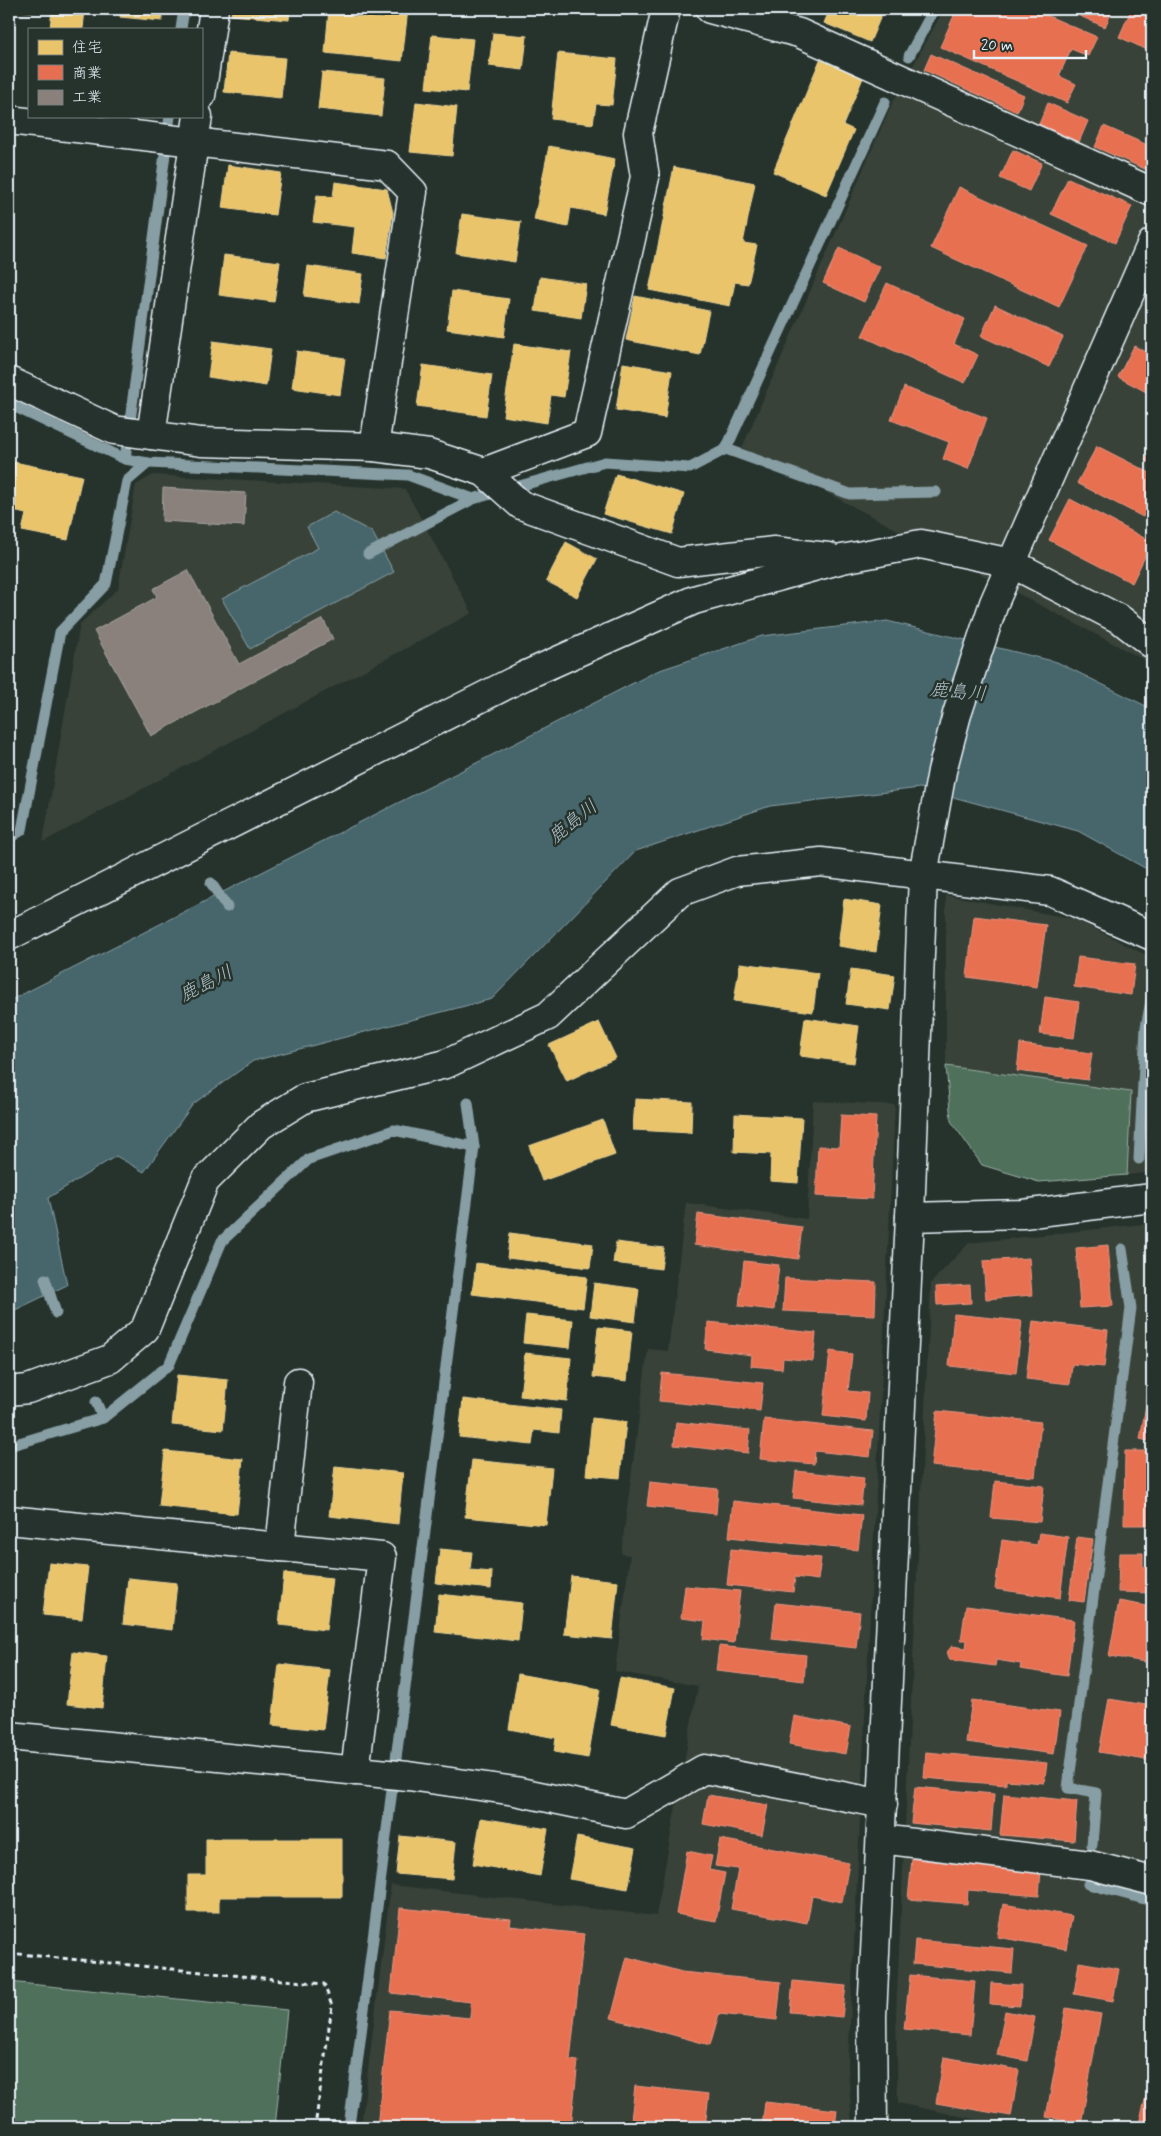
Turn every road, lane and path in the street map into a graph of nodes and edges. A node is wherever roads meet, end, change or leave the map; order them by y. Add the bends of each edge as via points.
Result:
1 (214, 9) edge
2 (666, 9) edge
3 (710, 9) edge
4 (202, 89) edge
5 (9, 120) edge
6 (196, 129) edge
7 (1152, 192) edge
8 (1152, 243) edge
9 (9, 381) edge
10 (151, 435) junction
11 (374, 446) junction
12 (484, 472) junction
13 (842, 559) junction
14 (1011, 563) junction
15 (1152, 644) edge
16 (923, 875) junction
17 (9, 936) edge
18 (1152, 936) edge
19 (1152, 1198) edge
20 (910, 1217) junction
21 (298, 1382) dead end
22 (9, 1390) edge
23 (9, 1520) edge
24 (280, 1547) junction
25 (9, 1736) edge
26 (368, 1772) junction
27 (883, 1804) junction
28 (881, 1839) junction
29 (1152, 1881) edge
30 (9, 1953) edge
31 (315, 2127) edge
32 (873, 2127) edge

1 - 4 street
2 - 12 street via 638,133 645,177 587,433
3 - 7 street via 799,33
5 - 6 street via 144,135
6 - 10 street
6 - 11 street via 387,165 413,192
8 - 14 street
9 - 10 street via 114,430
10 - 11 street via 201,442
11 - 12 street via 429,454
12 - 13 street via 521,505 678,562 774,551
13 - 14 street via 921,544
13 - 17 street via 694,600 524,676
14 - 15 street via 1121,620
14 - 16 street via 994,603 957,714 942,771
16 - 18 street via 1050,891
16 - 20 street
16 - 22 street via 821,862 737,871 680,892 548,1016 446,1064 305,1098 261,1125 205,1181 145,1329 110,1359 28,1389
19 - 20 street via 1023,1214
20 - 27 street
21 - 24 street
23 - 24 street
24 - 26 street via 382,1557
25 - 26 street
26 - 27 street via 515,1791 626,1814 704,1769
27 - 28 street
28 - 29 street via 1090,1865
28 - 32 street via 872,2016
30 - 31 path via 324,1984 332,2006

